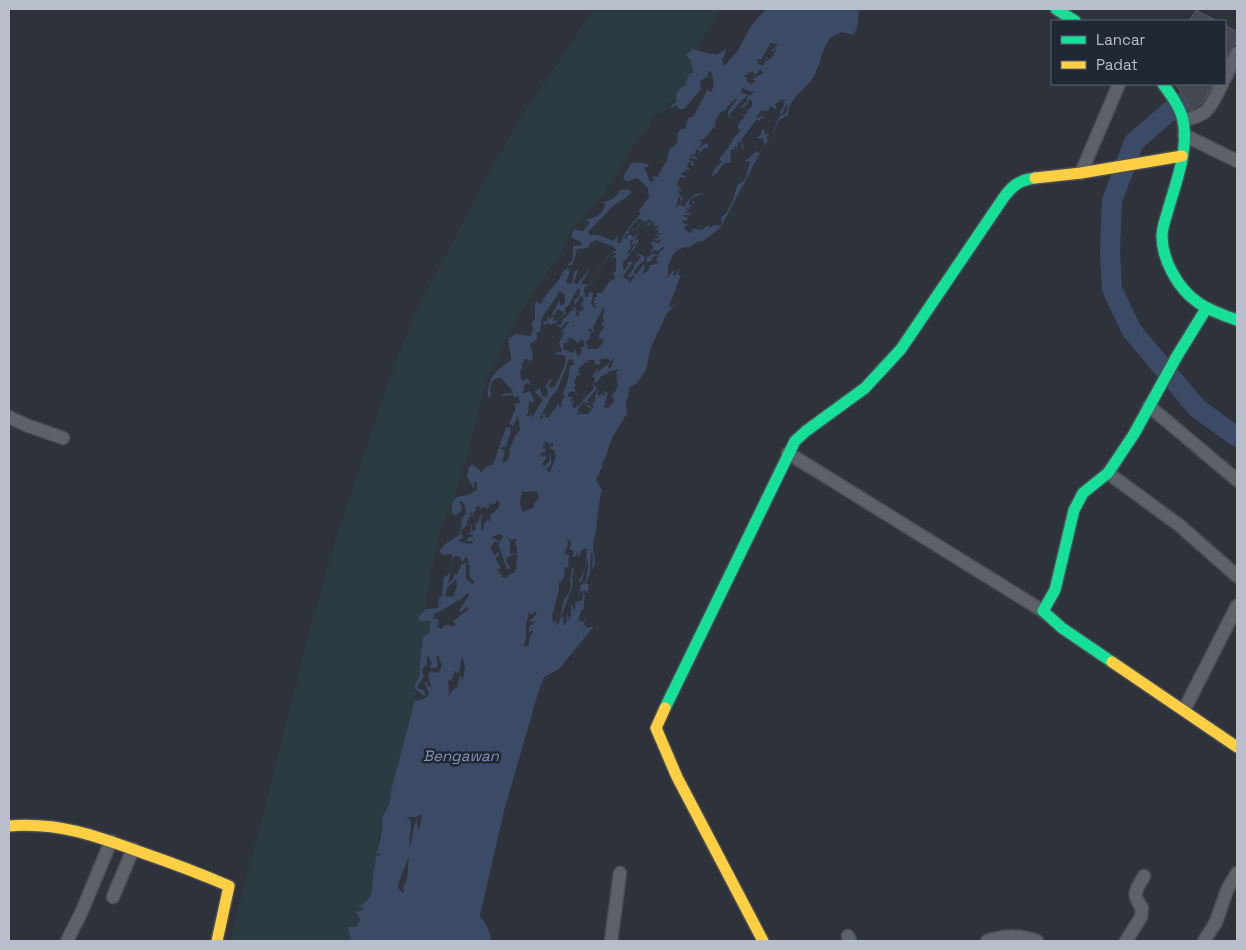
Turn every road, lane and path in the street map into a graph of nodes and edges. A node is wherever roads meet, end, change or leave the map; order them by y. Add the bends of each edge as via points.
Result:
1 (1056, 9) edge
2 (1073, 20) edge
3 (1237, 53) edge
4 (1226, 76) edge
5 (1119, 85) edge
6 (1163, 85) edge
7 (1221, 85) edge
8 (1182, 117) junction
9 (1184, 135) junction
10 (1182, 156) junction
11 (1237, 161) edge
12 (1081, 173) junction
13 (1206, 309) junction
14 (1237, 320) edge
15 (1149, 406) junction
16 (9, 417) edge
17 (63, 438) dead end
18 (788, 453) junction
19 (1108, 473) junction
20 (1237, 480) edge
21 (1235, 570) edge
22 (1237, 606) edge
23 (1043, 611) junction
24 (1184, 710) junction
25 (1237, 747) edge
26 (9, 826) edge
27 (111, 841) junction
28 (133, 849) junction
29 (620, 873) dead end
30 (1237, 873) edge
31 (1144, 876) dead end
32 (113, 897) dead end
33 (66, 941) edge
34 (217, 941) edge
35 (611, 941) edge
36 (763, 941) edge
37 (987, 941) edge
38 (1036, 941) edge
39 (1126, 941) edge
40 (1204, 941) edge

1 - 2 street
3 - 4 street
5 - 12 street
6 - 8 street
7 - 8 street via 1205,113 1198,117
8 - 9 street
9 - 10 street
9 - 11 street
10 - 12 street
10 - 13 street via 1161,235 1164,258 1175,282 1190,299
12 - 18 street via 1027,179 1013,186 901,349 864,388 806,431
13 - 14 street
13 - 15 street
15 - 19 street
15 - 20 street
16 - 17 street
18 - 23 street
18 - 36 street via 656,728 677,777
19 - 21 street
19 - 23 street via 1083,493 1074,510 1055,590
22 - 24 street
23 - 24 street via 1062,628
24 - 25 street
26 - 27 street via 45,825 76,829
27 - 28 street
27 - 33 street
28 - 32 street
28 - 34 street via 230,886
29 - 35 street
30 - 40 street via 1216,922
31 - 39 street via 1135,893 1142,908 1140,917
37 - 38 street via 1016,936

